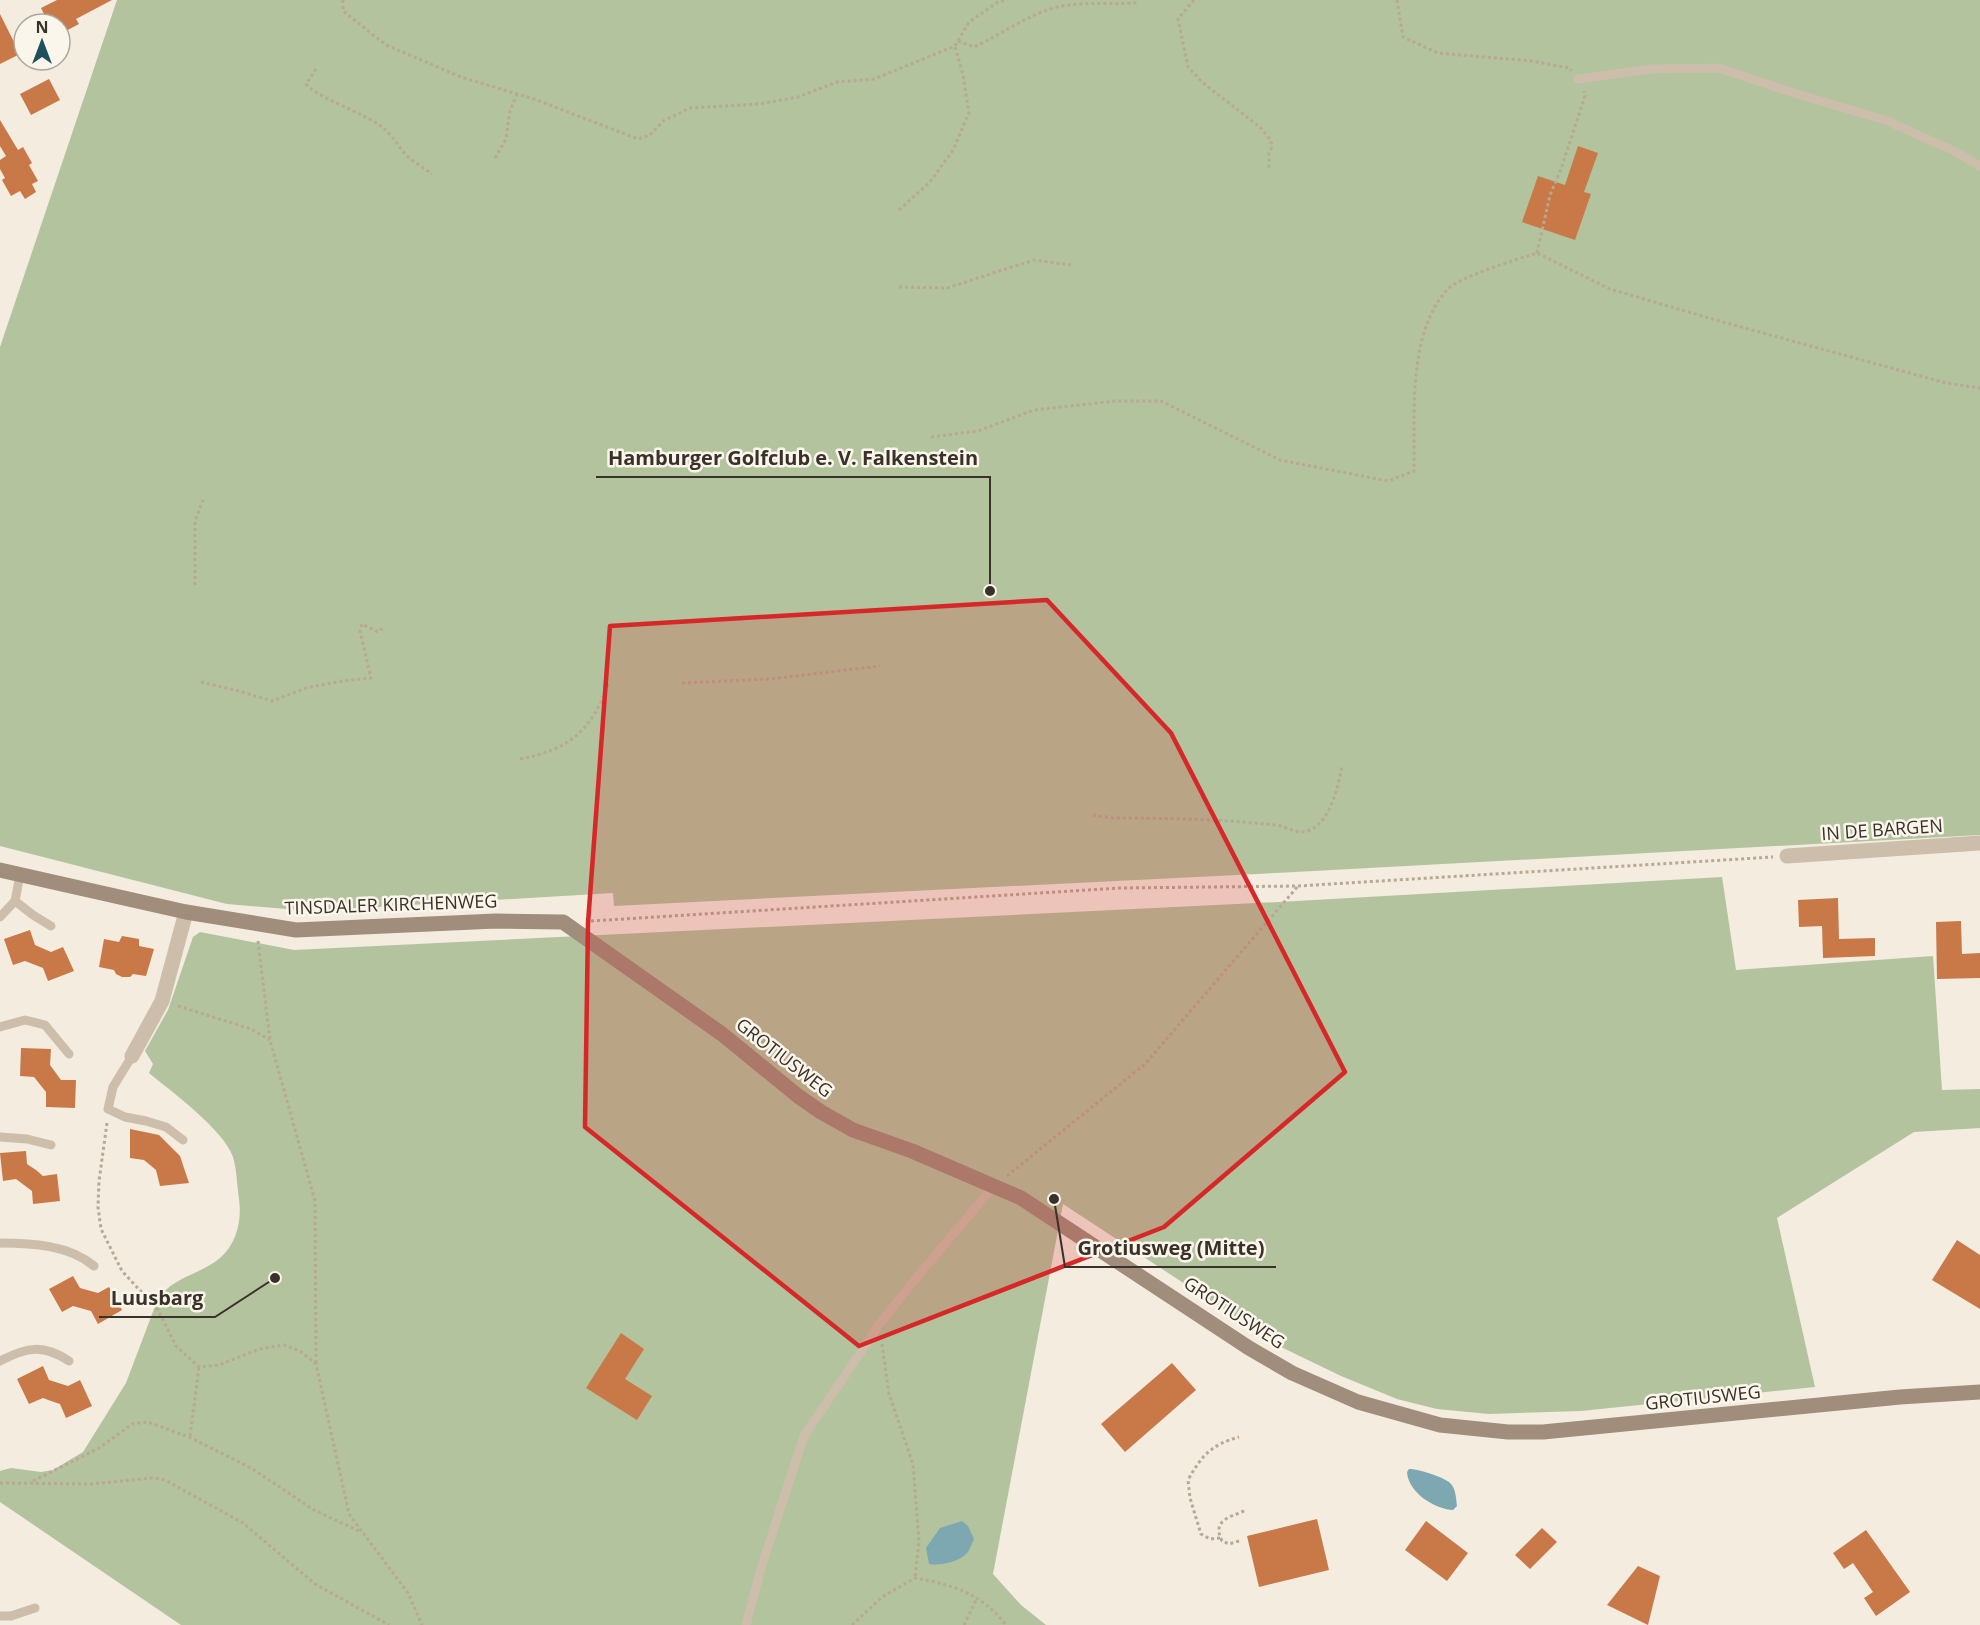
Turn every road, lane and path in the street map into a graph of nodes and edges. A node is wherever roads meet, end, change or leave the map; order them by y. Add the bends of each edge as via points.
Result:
1 (343, 0) edge
2 (1007, 0) edge
3 (1138, 0) edge
4 (1194, 0) edge
5 (1397, 0) edge
6 (958, 41) junction
7 (955, 46) junction
8 (316, 69) dead end
9 (1578, 79) junction
10 (517, 94) junction
11 (495, 158) dead end
12 (1980, 166) edge
13 (1269, 168) dead end
14 (432, 174) dead end
15 (899, 210) dead end
16 (1537, 253) junction
17 (1071, 265) dead end
18 (899, 287) dead end
19 (1980, 388) edge
20 (931, 437) dead end
21 (203, 500) dead end
22 (195, 585) dead end
23 (384, 627) dead end
24 (880, 666) dead end
25 (201, 682) dead end
26 (682, 683) dead end
27 (608, 684) dead end
28 (520, 759) dead end
29 (1342, 766) dead end
30 (1093, 814) dead end
31 (1980, 843) edge
32 (1787, 856) joint
33 (0, 870) edge
34 (20, 875) junction
35 (1298, 886) junction
36 (15, 902) junction
37 (186, 912) junction
38 (0, 917) edge
39 (563, 922) junction
40 (258, 925) junction
41 (51, 926) dead end
42 (162, 1001) junction
43 (0, 1027) edge
44 (270, 1040) junction
45 (69, 1054) dead end
46 (132, 1056) joint
47 (108, 1109) junction
48 (0, 1137) edge
49 (183, 1140) dead end
50 (51, 1145) dead end
51 (993, 1187) junction
52 (0, 1243) edge
53 (94, 1266) dead end
54 (879, 1325) junction
55 (69, 1360) dead end
56 (0, 1361) edge
57 (316, 1364) junction
58 (199, 1367) junction
59 (1980, 1392) edge
60 (189, 1437) junction
61 (1239, 1437) dead end
62 (32, 1482) junction
63 (0, 1483) edge
64 (1246, 1510) dead end
65 (363, 1533) junction
66 (1220, 1538) junction
67 (1239, 1541) dead end
68 (915, 1578) junction
69 (977, 1598) junction
70 (35, 1608) dead end
71 (0, 1616) edge
72 (389, 1625) edge
73 (422, 1625) edge
74 (746, 1625) edge
75 (852, 1625) edge
76 (964, 1625) edge
77 (1006, 1625) edge

1 - 10 path via 343,11 386,45 461,77
2 - 6 path via 969,22
3 - 6 path via 1058,7 1025,18 974,47
4 - 13 path via 1178,19 1188,67 1268,136 1272,147
5 - 9 path via 1403,37 1438,53 1532,61 1569,68
6 - 7 path
7 - 10 path via 874,79 837,82 798,97 759,104 690,108 638,139
7 - 15 path via 969,113 953,150 930,182
8 - 14 path via 306,84 311,91 380,125 407,156
9 - 12 lane via 1651,69 1719,68 1885,120
9 - 16 path via 1585,96 1550,195
10 - 11 path via 506,139
16 - 19 path via 1610,289
16 - 20 path via 1449,288 1433,312 1422,339 1416,379 1414,471 1389,481 1280,460 1161,401 1115,401 1034,410 978,431
17 - 18 path via 1034,260 947,288
21 - 22 path via 195,521
23 - 25 path via 378,632 362,624 360,631 371,678 306,688 272,701
24 - 26 path via 770,679
27 - 28 path via 601,705 568,743 545,754
29 - 30 path via 1330,807 1320,824 1298,833 1279,825
31 - 32 street, IN DE BARGEN
32 - 35 path
33 - 34 street, TINSDALER KIRCHENWEG
34 - 36 lane
34 - 37 street, TINSDALER KIRCHENWEG
35 - 39 path via 1120,888
35 - 51 path via 1144,1064
36 - 38 lane
36 - 41 lane
37 - 40 street, TINSDALER KIRCHENWEG
37 - 42 street
39 - 40 street, TINSDALER KIRCHENWEG via 496,921 296,930
39 - 51 street, GROTIUSWEG via 722,1034 821,1112 853,1130
40 - 44 path via 257,949
42 - 44 path via 251,1029
42 - 46 street
43 - 45 lane via 25,1020 45,1025
44 - 57 path via 315,1201
46 - 47 lane via 113,1087
47 - 49 lane via 166,1127
47 - 58 path via 99,1181 101,1229 122,1271 158,1310 176,1346
48 - 50 lane
51 - 54 lane
51 - 59 street, GROTIUSWEG via 1021,1198 1292,1373 1358,1402 1440,1425 1508,1432 1563,1431
52 - 53 lane via 48,1246 83,1257
54 - 68 path via 889,1394 913,1464 919,1541
54 - 74 lane via 804,1436
55 - 56 lane via 38,1348
57 - 58 path via 300,1351 284,1345 259,1349 219,1365
57 - 65 path via 349,1514
58 - 60 path
60 - 62 path via 148,1422 132,1424 99,1448
60 - 65 path via 251,1468 314,1510
61 - 66 path via 1207,1452 1188,1480 1201,1534 1210,1539
62 - 63 path
62 - 72 path via 92,1484 165,1479 243,1523 315,1584
64 - 66 path via 1222,1522
65 - 73 path via 408,1593
66 - 67 path via 1229,1544
68 - 69 path via 942,1582
68 - 75 path via 882,1597
69 - 76 path
69 - 77 path
70 - 71 lane

